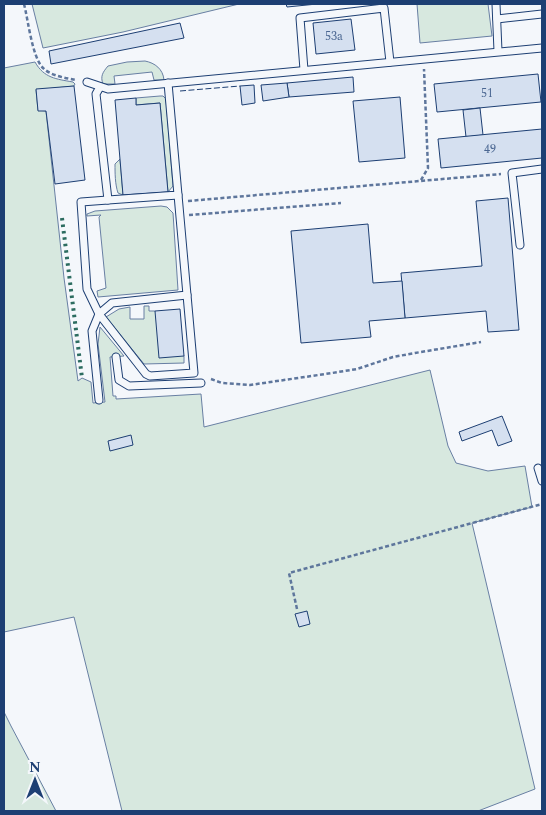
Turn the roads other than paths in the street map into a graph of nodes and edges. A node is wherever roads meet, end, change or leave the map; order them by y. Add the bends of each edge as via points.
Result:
1 (496, 4) edge
2 (542, 14) edge
3 (497, 19) junction
4 (542, 48) edge
5 (498, 51) junction
6 (390, 62) junction
7 (304, 70) junction
8 (87, 82) road end
9 (168, 83) junction
10 (100, 87) junction
11 (542, 169) edge
12 (179, 199) junction
13 (108, 200) junction
14 (520, 245) dead end
15 (187, 295) junction
16 (99, 314) junction
17 (116, 357) dead end
18 (194, 374) junction
19 (98, 400) dead end
20 (538, 468) dead end
21 (542, 481) edge

1 - 3 lane
2 - 3 lane
3 - 5 lane
4 - 5 lane
5 - 6 lane
6 - 7 lane
6 - 7 lane via 384,8 300,18
7 - 9 lane
8 - 10 lane
9 - 10 lane
9 - 12 lane
10 - 13 lane via 96,94
11 - 14 lane via 512,173
12 - 13 lane
12 - 15 lane
13 - 16 lane via 81,202 87,288
15 - 16 lane via 112,303
15 - 18 lane
16 - 18 lane via 146,374
16 - 19 lane via 92,331
17 - 18 lane via 119,380 128,386 198,383
20 - 21 lane

